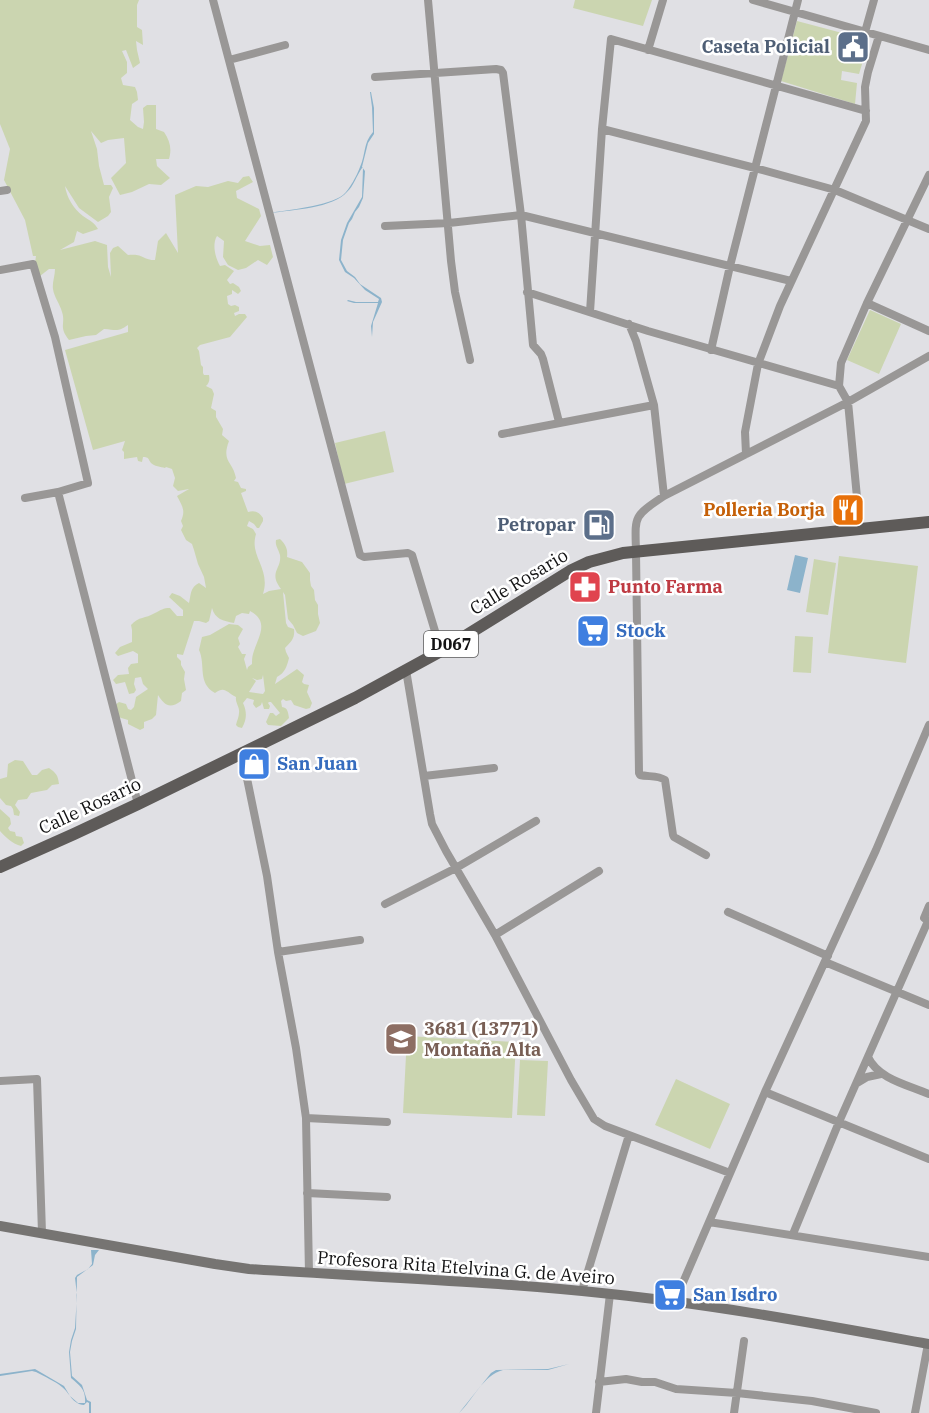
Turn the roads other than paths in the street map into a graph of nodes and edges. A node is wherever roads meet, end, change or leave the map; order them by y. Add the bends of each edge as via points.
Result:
1 (213, 0) edge
2 (428, 0) edge
3 (663, 0) edge
4 (753, 0) edge
5 (798, 0) edge
6 (874, 0) edge
7 (795, 12) junction
8 (865, 32) junction
9 (879, 36) junction
10 (285, 45) dead end
11 (648, 50) junction
12 (929, 50) edge
13 (229, 60) junction
14 (434, 73) junction
15 (375, 77) dead end
16 (775, 87) junction
17 (866, 111) junction
18 (602, 129) junction
19 (755, 168) junction
20 (929, 175) edge
21 (834, 190) junction
22 (521, 215) junction
23 (908, 220) junction
24 (449, 223) junction
25 (384, 226) dead end
26 (929, 229) edge
27 (595, 233) junction
28 (730, 266) junction
29 (0, 270) edge
30 (791, 281) junction
31 (527, 292) junction
32 (867, 303) junction
33 (590, 312) junction
34 (629, 324) junction
35 (645, 330) junction
36 (929, 331) edge
37 (636, 341) junction
38 (711, 350) junction
39 (929, 356) edge
40 (470, 360) dead end
41 (758, 364) junction
42 (839, 386) junction
43 (848, 402) junction
44 (654, 405) junction
45 (559, 422) junction
46 (502, 434) dead end
47 (746, 454) junction
48 (58, 492) junction
49 (664, 496) junction
50 (25, 498) dead end
51 (929, 522) edge
52 (860, 529) junction
53 (636, 552) junction
54 (441, 651) junction
55 (406, 670) junction
56 (928, 728) edge
57 (242, 754) junction
58 (494, 768) dead end
59 (424, 776) junction
60 (138, 804) junction
61 (536, 821) dead end
62 (706, 855) dead end
63 (0, 867) edge
64 (456, 868) junction
65 (599, 871) dead end
66 (385, 904) dead end
67 (929, 906) edge
68 (728, 912) dead end
69 (928, 921) edge
70 (495, 935) junction
71 (360, 940) dead end
72 (278, 952) junction
73 (826, 959) junction
74 (898, 991) junction
75 (929, 1005) edge
76 (868, 1057) junction
77 (881, 1074) junction
78 (0, 1081) edge
79 (857, 1083) junction
80 (765, 1092) junction
81 (929, 1094) edge
82 (306, 1118) junction
83 (387, 1122) dead end
84 (839, 1122) junction
85 (629, 1135) junction
86 (929, 1159) edge
87 (730, 1173) junction
88 (307, 1193) junction
89 (387, 1197) dead end
90 (709, 1222) junction
91 (0, 1226) edge
92 (42, 1233) junction
93 (793, 1234) junction
94 (929, 1257) edge
95 (309, 1273) junction
96 (582, 1291) junction
97 (610, 1294) junction
98 (675, 1302) junction
99 (744, 1341) dead end
100 (928, 1344) edge
101 (599, 1382) junction
102 (737, 1393) junction
103 (596, 1413) edge
104 (734, 1413) edge
105 (876, 1413) edge
106 (915, 1413) edge

1 - 13 street
2 - 14 street
3 - 11 street
4 - 7 street
5 - 7 street
6 - 8 street
7 - 8 street
7 - 16 street
8 - 9 street
9 - 12 street
9 - 17 street via 865,87
10 - 13 street
11 - 16 street
11 - 18 street via 611,39
13 - 54 street via 360,555 412,555
14 - 15 street
14 - 22 street via 496,69 503,73
14 - 24 street
16 - 17 street
16 - 19 street
17 - 21 street via 866,121
18 - 19 street
18 - 27 street
19 - 21 street
19 - 28 street
20 - 23 street
21 - 23 street
21 - 30 street
22 - 24 street
22 - 27 street
22 - 31 street
23 - 26 street
23 - 32 street
24 - 25 street
24 - 40 street via 455,292
27 - 28 street
27 - 33 street
28 - 30 street
28 - 38 street
29 - 48 street via 33,264 55,337 88,483
30 - 41 street
31 - 33 street
31 - 45 street via 533,345 543,359
32 - 36 street
32 - 42 street via 841,363
33 - 34 street
34 - 35 street
34 - 37 street
35 - 37 street via 637,335
35 - 38 street
37 - 44 street
38 - 41 street
39 - 43 street
41 - 42 street
41 - 47 street via 745,432
42 - 43 street
43 - 47 street
43 - 52 street
44 - 45 street
44 - 49 street
45 - 46 street
47 - 49 street
48 - 50 street
48 - 60 street
49 - 53 street via 637,519
51 - 52 main road, Calle Rosario / D067
52 - 53 main road, Calle Rosario / D067
53 - 54 main road, Calle Rosario / D067 via 592,561 570,571
53 - 62 street via 639,773 665,780 673,835
54 - 55 main road, Calle Rosario / D067
55 - 57 main road, Calle Rosario / D067
55 - 59 street
56 - 73 street
57 - 60 main road, Calle Rosario / D067
57 - 72 street via 264,855
58 - 59 street
59 - 64 street via 432,824
60 - 63 main road, Calle Rosario / D067
61 - 64 street
64 - 66 street
64 - 70 street
65 - 70 street
67 - 69 street via 924,918
68 - 73 street
69 - 74 street
70 - 85 street via 588,1110 598,1122
71 - 72 street
72 - 82 street
73 - 74 street
73 - 80 street
74 - 75 street
74 - 76 street
76 - 77 street
76 - 79 street
77 - 79 street
77 - 81 street
78 - 92 street via 38,1079
79 - 84 street
80 - 84 street
80 - 87 street
82 - 83 street
82 - 88 street
84 - 86 street
84 - 93 street
85 - 87 street
85 - 96 street
87 - 90 street
88 - 89 street
88 - 95 street
90 - 93 street
90 - 98 street
91 - 92 street, Profesora Rita Etelvina G. de Aveiro
92 - 95 street, Profesora Rita Etelvina G. de Aveiro via 215,1264
93 - 94 street
95 - 96 street, Profesora Rita Etelvina G. de Aveiro
96 - 97 street, Profesora Rita Etelvina G. de Aveiro
97 - 98 street, Profesora Rita Etelvina G. de Aveiro
97 - 101 street
98 - 100 street, Profesora Rita Etelvina G. de Aveiro
99 - 102 street
100 - 106 street
101 - 102 street via 626,1379 676,1389
101 - 103 street
102 - 104 street
102 - 105 street

